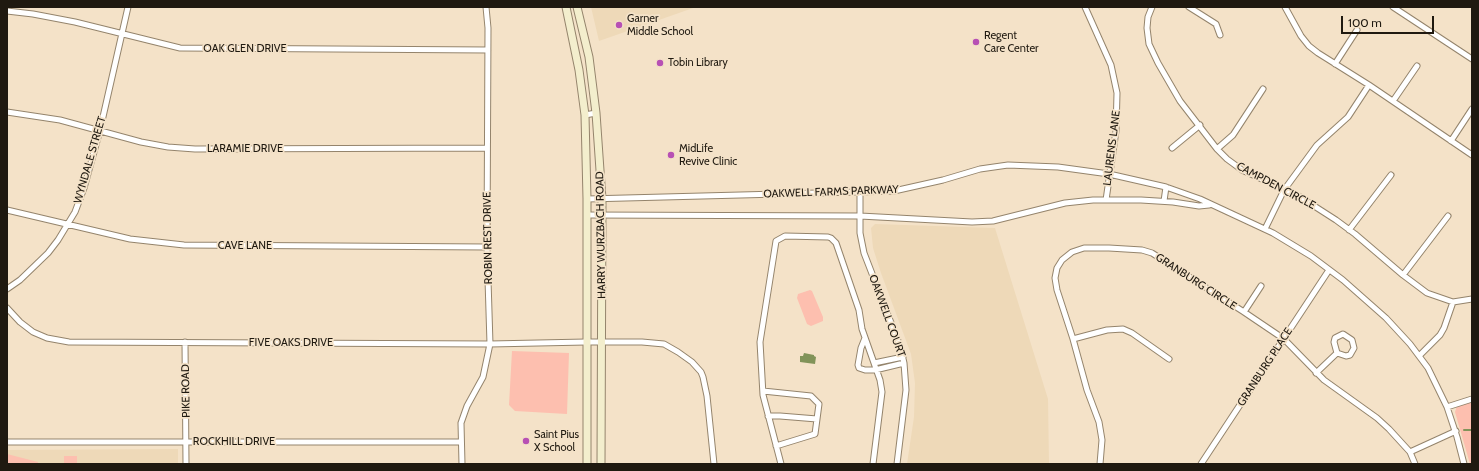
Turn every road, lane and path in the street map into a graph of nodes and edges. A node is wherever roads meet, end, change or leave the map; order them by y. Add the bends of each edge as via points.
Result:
1 (128, 7) edge
2 (486, 7) edge
3 (566, 7) edge
4 (577, 7) edge
5 (1085, 7) edge
6 (1152, 7) edge
7 (1189, 7) edge
8 (1285, 7) edge
9 (1393, 7) edge
10 (7, 11) edge
11 (1357, 30) dead end
12 (122, 34) junction
13 (1220, 35) dead end
14 (488, 50) junction
15 (1472, 59) edge
16 (1335, 64) junction
17 (1417, 66) dead end
18 (1369, 85) junction
19 (593, 90) junction
20 (1263, 90) dead end
21 (582, 93) junction
22 (1393, 102) junction
23 (1472, 109) edge
24 (7, 112) edge
25 (596, 114) junction
26 (584, 115) junction
27 (1200, 125) junction
28 (100, 130) junction
29 (1451, 141) junction
30 (487, 148) junction
31 (1172, 148) dead end
32 (1218, 149) junction
33 (1472, 155) edge
34 (1109, 174) junction
35 (1391, 175) dead end
36 (1166, 188) junction
37 (1284, 190) junction
38 (860, 192) junction
39 (587, 199) junction
40 (602, 199) junction
41 (1106, 200) junction
42 (1164, 201) junction
43 (1210, 205) junction
44 (7, 210) edge
45 (587, 215) junction
46 (602, 215) junction
47 (860, 216) junction
48 (1448, 216) dead end
49 (68, 224) junction
50 (1265, 229) junction
51 (1349, 230) junction
52 (487, 247) junction
53 (1329, 270) junction
54 (1402, 275) junction
55 (1261, 286) dead end
56 (7, 290) edge
57 (1472, 299) edge
58 (1452, 302) junction
59 (7, 308) edge
60 (1244, 312) junction
61 (865, 338) junction
62 (1073, 339) junction
63 (1284, 339) junction
64 (185, 342) junction
65 (586, 342) junction
66 (602, 342) junction
67 (490, 344) junction
68 (1337, 352) junction
69 (903, 356) junction
70 (1419, 356) junction
71 (1169, 359) dead end
72 (874, 363) junction
73 (904, 363) junction
74 (875, 370) junction
75 (1316, 372) junction
76 (763, 391) junction
77 (1472, 399) edge
78 (1447, 407) junction
79 (768, 416) junction
80 (817, 419) junction
81 (1456, 432) junction
82 (7, 442) edge
83 (186, 442) junction
84 (462, 442) junction
85 (776, 446) junction
86 (1410, 452) junction
87 (186, 464) edge
88 (462, 464) edge
89 (587, 464) edge
90 (601, 464) edge
91 (714, 464) edge
92 (781, 464) edge
93 (873, 464) edge
94 (897, 464) edge
95 (1100, 464) edge
96 (1201, 464) edge
97 (1415, 464) edge
98 (1464, 464) edge

1 - 12 street, WYNDALE STREET
2 - 14 street, ROBIN REST DRIVE
3 - 21 main road, HARRY WURZBACH ROAD
4 - 19 main road, HARRY WURZBACH ROAD via 589,57
5 - 34 street, LAURENS LANE via 1106,52 1116,86 1117,118
6 - 27 street, CAMPDEN CIRCLE via 1147,28 1149,44 1180,101
7 - 13 street via 1216,24
8 - 16 street via 1309,46
9 - 15 street
10 - 12 street, OAK GLEN DRIVE via 33,14
11 - 16 street
12 - 14 street, OAK GLEN DRIVE via 180,48
12 - 28 street, WYNDALE STREET
14 - 30 street, ROBIN REST DRIVE
16 - 18 street
17 - 22 street
18 - 22 street
18 - 37 street via 1348,118 1317,145
19 - 21 street
19 - 25 main road, HARRY WURZBACH ROAD
20 - 32 street via 1233,135
21 - 26 main road, HARRY WURZBACH ROAD
22 - 29 street
23 - 29 street
24 - 28 street, LARAMIE DRIVE via 60,120
25 - 26 street
25 - 40 main road, HARRY WURZBACH ROAD
26 - 39 main road, HARRY WURZBACH ROAD
27 - 31 street
27 - 32 street, CAMPDEN CIRCLE
28 - 30 street, LARAMIE DRIVE via 141,142 195,149
28 - 49 street, WYNDALE STREET via 84,188
29 - 33 street
30 - 52 street, ROBIN REST DRIVE
32 - 37 street, CAMPDEN CIRCLE via 1242,170
34 - 36 street, OAKWELL FARMS PARKWAY
34 - 38 street, OAKWELL FARMS PARKWAY via 1058,167 1008,165 980,169 894,191
34 - 41 street, LAURENS LANE
35 - 51 street
36 - 42 street
36 - 43 street, OAKWELL FARMS PARKWAY
37 - 50 street
37 - 51 street, CAMPDEN CIRCLE via 1297,195
38 - 40 street, OAKWELL FARMS PARKWAY
38 - 47 street, OAKWELL COURT
39 - 40 street, OAKWELL FARMS PARKWAY
39 - 45 main road, HARRY WURZBACH ROAD
40 - 46 main road, HARRY WURZBACH ROAD
41 - 42 street, OAKWELL FARMS PARKWAY
41 - 47 street, OAKWELL FARMS PARKWAY via 1065,203 993,221
42 - 43 street, OAKWELL FARMS PARKWAY
43 - 50 street, OAKWELL FARMS PARKWAY
44 - 49 street, CAVE LANE
45 - 46 street, OAKWELL FARMS PARKWAY
45 - 65 main road, HARRY WURZBACH ROAD
46 - 47 street, OAKWELL FARMS PARKWAY
46 - 66 main road, HARRY WURZBACH ROAD
47 - 69 street, OAKWELL COURT via 864,253
48 - 54 street
49 - 52 street, CAVE LANE via 130,239 184,245
49 - 56 street, WYNDALE STREET via 48,253
50 - 53 street, OAKWELL FARMS PARKWAY via 1311,256
51 - 54 street, CAMPDEN CIRCLE
52 - 67 street, ROBIN REST DRIVE
53 - 63 street, GRANBURG PLACE
53 - 70 street, OAKWELL FARMS PARKWAY via 1386,318
54 - 58 street, CAMPDEN CIRCLE via 1427,293
55 - 60 street
57 - 58 street, CAMPDEN CIRCLE
58 - 70 street via 1440,335
59 - 64 street, FIVE OAKS DRIVE via 14,317 40,336 58,340
60 - 62 street, GRANBURG CIRCLE via 1152,253 1142,250 1081,248 1062,260 1055,278
60 - 63 street, GRANBURG CIRCLE
61 - 72 street
61 - 74 street via 859,368
61 - 76 street via 836,243 828,237 785,236 776,242 760,342
62 - 71 street via 1107,330 1124,329
62 - 95 street, GRANBURG CIRCLE via 1101,430
63 - 75 street, GRANBURG CIRCLE
63 - 96 street, GRANBURG PLACE
64 - 67 street, FIVE OAKS DRIVE
64 - 83 street, PIKE ROAD
65 - 66 street, FIVE OAKS DRIVE
65 - 67 street, FIVE OAKS DRIVE
65 - 89 main road, HARRY WURZBACH ROAD
66 - 90 main road, HARRY WURZBACH ROAD
66 - 91 street, FIVE OAKS DRIVE via 664,344 692,362 700,372 705,385
67 - 84 street, ROBIN REST DRIVE via 483,377 461,424
68 - 68 street via 1335,338 1343,334 1352,340 1354,348 1350,355
68 - 75 street
69 - 72 street
69 - 73 street, OAKWELL COURT
70 - 78 street, OAKWELL FARMS PARKWAY via 1428,368
72 - 74 street
73 - 74 street
73 - 94 street, OAKWELL COURT via 906,390
74 - 93 street via 882,392
75 - 86 street, GRANBURG CIRCLE via 1377,418
76 - 79 street
76 - 80 street via 811,396 819,404
77 - 78 street
78 - 81 street, OAKWELL FARMS PARKWAY
79 - 80 street
79 - 85 street
80 - 85 street via 815,434
81 - 86 street
81 - 98 street, OAKWELL FARMS PARKWAY
82 - 83 street, ROCKHILL DRIVE
83 - 84 street, ROCKHILL DRIVE
83 - 87 street, PIKE ROAD
84 - 88 street, ROBIN REST DRIVE
85 - 92 street
86 - 97 street, GRANBURG CIRCLE

